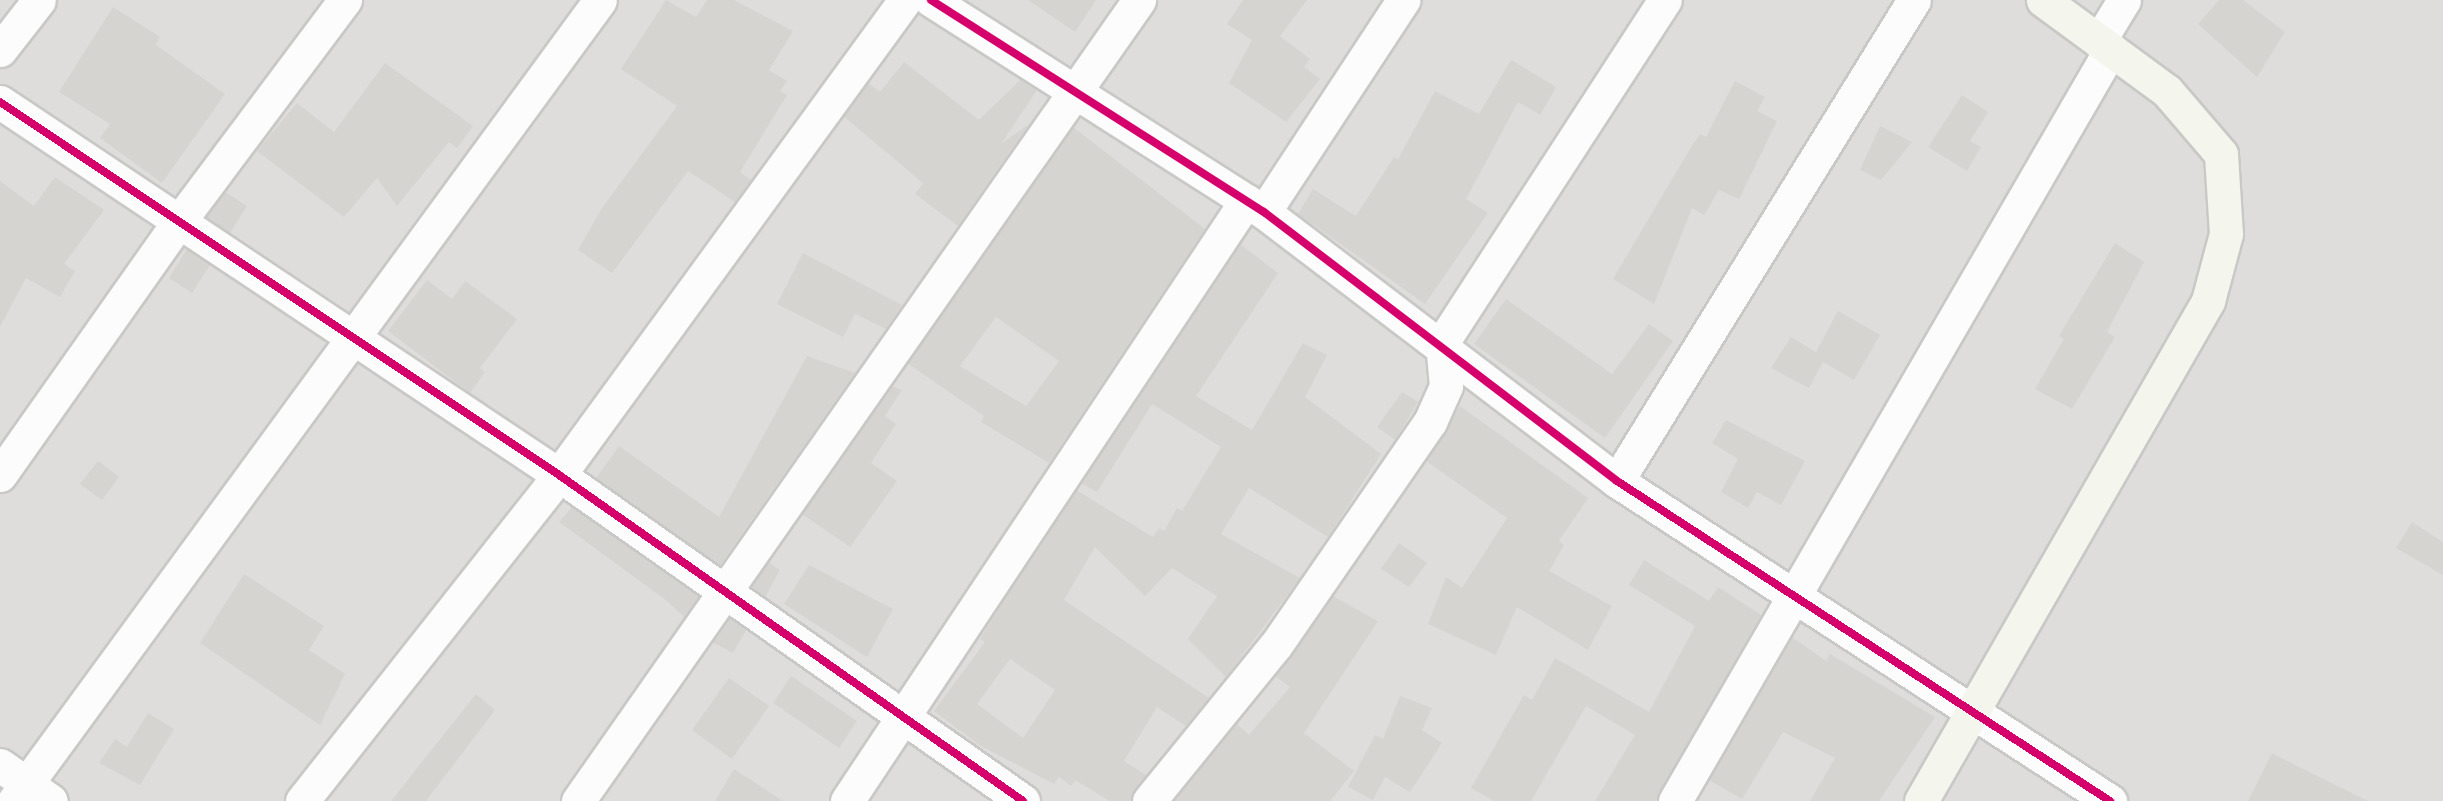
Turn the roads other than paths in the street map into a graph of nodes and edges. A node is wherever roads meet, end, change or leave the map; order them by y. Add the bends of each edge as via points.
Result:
1 (39, 0) edge
2 (345, 0) edge
3 (600, 0) edge
4 (905, 0) edge
5 (931, 0) edge
6 (1139, 0) edge
7 (1403, 0) edge
8 (1665, 0) edge
9 (1914, 0) edge
10 (2043, 0) edge
11 (2124, 0) edge
12 (2105, 45) junction
13 (0, 50) edge
14 (1075, 93) junction
15 (0, 102) edge
16 (1255, 206) junction
17 (178, 223) junction
18 (354, 340) junction
19 (1442, 343) junction
20 (0, 475) edge
21 (559, 475) junction
22 (1617, 481) junction
23 (726, 593) junction
24 (1795, 601) junction
25 (1971, 714) junction
26 (905, 718) junction
27 (23, 787) edge
28 (302, 801) edge
29 (578, 801) edge
30 (848, 801) edge
31 (1023, 801) edge
32 (1149, 801) edge
33 (1675, 801) edge
34 (1921, 801) edge
35 (2110, 801) edge

1 - 13 street
2 - 17 street
3 - 18 street
4 - 21 street
5 - 14 street
6 - 14 street
7 - 16 street
8 - 19 street
9 - 22 street
10 - 12 street
11 - 12 street
12 - 24 street
12 - 25 street via 2167,91 2220,154 2226,234 2208,301
14 - 16 street
14 - 23 street
15 - 17 street
16 - 19 street
16 - 26 street
17 - 18 street
17 - 20 street
18 - 21 street
18 - 27 street
19 - 22 street
19 - 32 street via 1446,386 1430,422 1276,645
21 - 23 street
21 - 28 street
22 - 24 street
23 - 26 street
23 - 29 street
24 - 25 street
24 - 33 street
25 - 34 street
25 - 35 street
26 - 30 street
26 - 31 street

